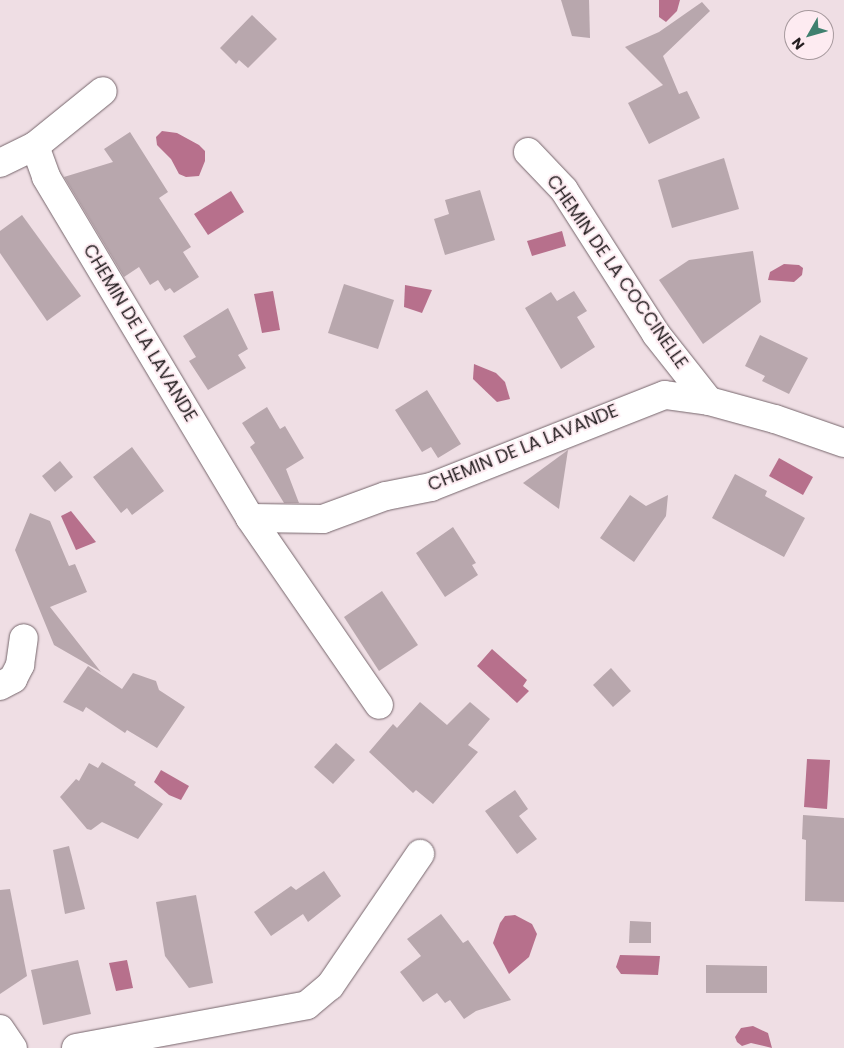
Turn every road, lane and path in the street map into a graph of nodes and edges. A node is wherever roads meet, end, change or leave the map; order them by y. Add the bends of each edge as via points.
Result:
1 (103, 91) dead end
2 (35, 146) junction
3 (528, 152) dead end
4 (0, 163) edge
5 (709, 401) junction
6 (844, 443) edge
7 (250, 518) junction
8 (24, 638) dead end
9 (0, 686) edge
10 (378, 705) dead end
11 (420, 854) dead end
12 (0, 1029) edge
13 (13, 1048) edge
14 (76, 1048) edge

1 - 2 street
2 - 4 street
2 - 7 street, CHEMIN DE LA LAVANDE via 46,178
3 - 5 street, CHEMIN DE LA COCCINELLE via 564,190 656,334
5 - 6 street
5 - 7 street, CHEMIN DE LA LAVANDE via 665,394 431,487 386,496 323,519
7 - 10 street, CHEMIN DE LA LAVANDE
8 - 9 street via 20,665 13,679
11 - 14 street via 330,986 307,1005
12 - 13 street

